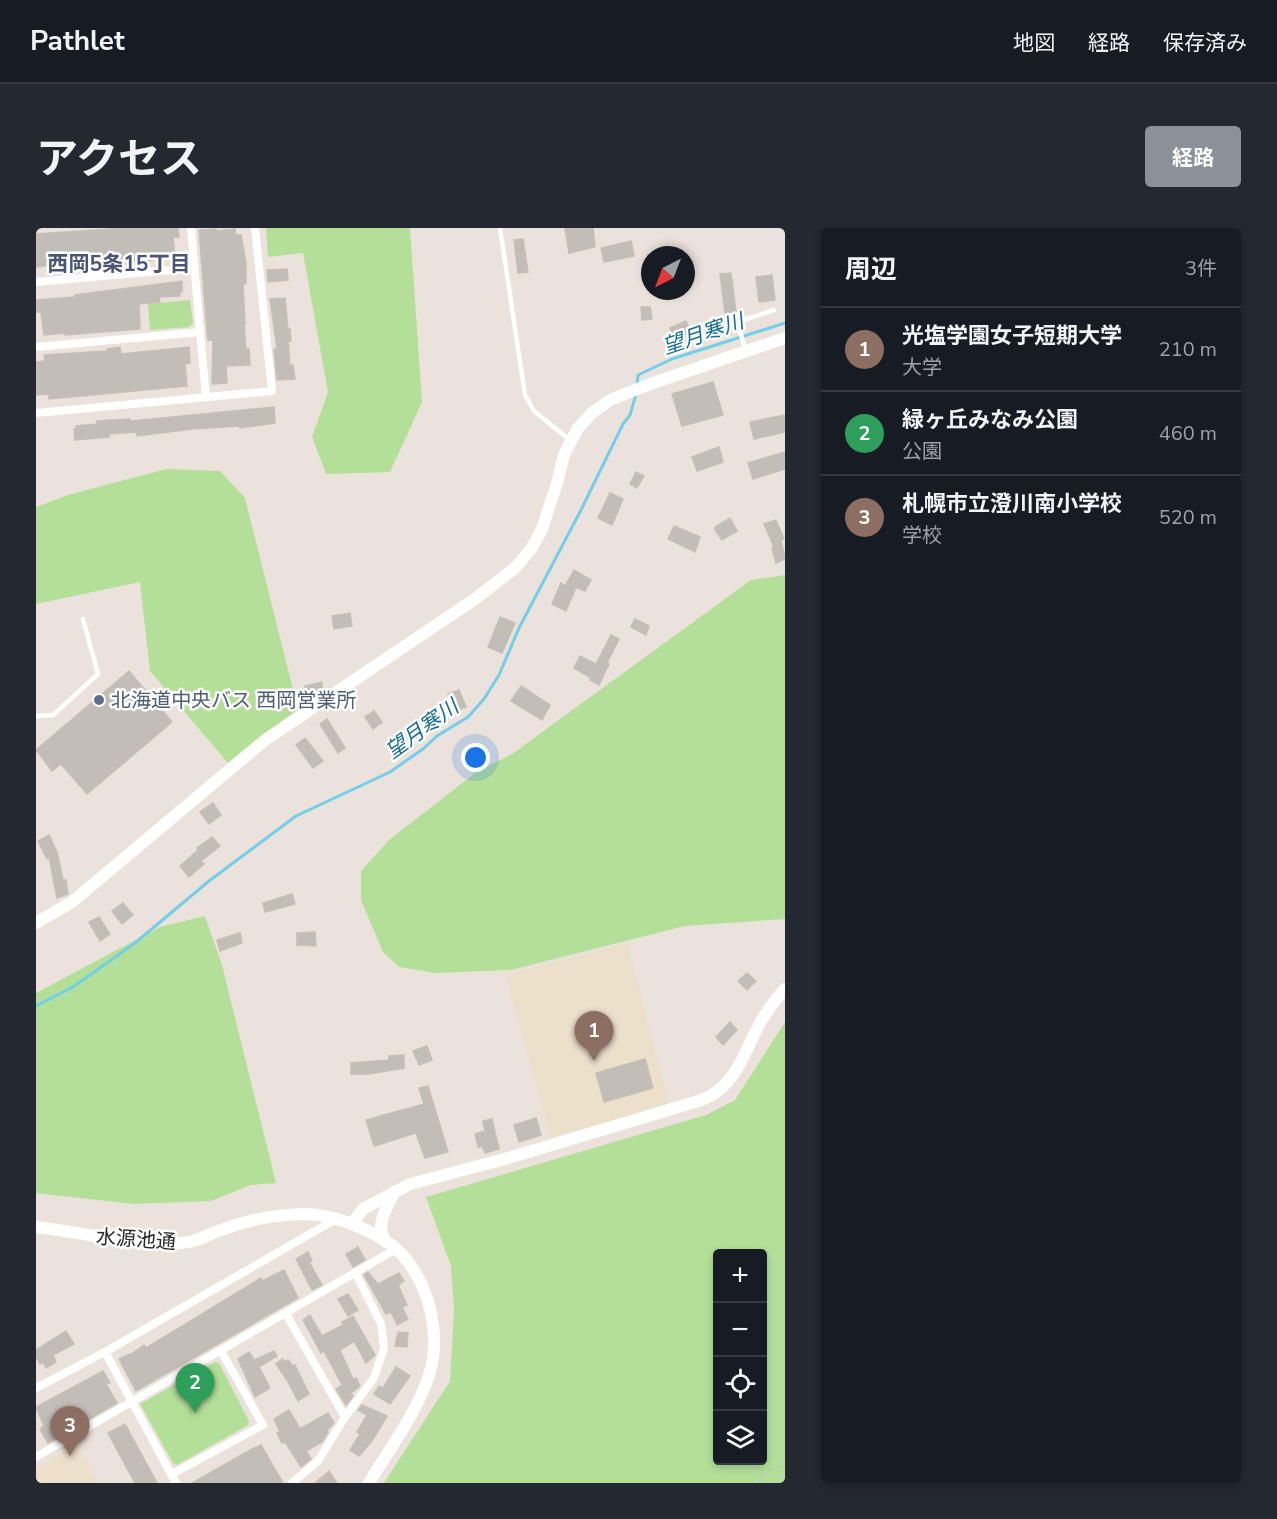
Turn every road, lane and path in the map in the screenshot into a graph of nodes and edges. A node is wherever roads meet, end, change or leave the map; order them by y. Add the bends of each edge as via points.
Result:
1 (191, 228) edge
2 (255, 228) edge
3 (500, 228) edge
4 (194, 268) junction
5 (36, 282) edge
6 (774, 310) dead end
7 (200, 332) junction
8 (785, 339) edge
9 (36, 347) edge
10 (744, 347) junction
11 (206, 397) junction
12 (36, 413) edge
13 (571, 441) junction
14 (83, 619) dead end
15 (36, 716) edge
16 (36, 923) edge
17 (785, 989) edge
18 (395, 1191) junction
19 (336, 1219) junction
20 (352, 1224) junction
21 (36, 1227) edge
22 (391, 1246) junction
23 (356, 1274) junction
24 (286, 1314) junction
25 (221, 1351) junction
26 (105, 1352) junction
27 (36, 1377) edge
28 (40, 1387) edge
29 (132, 1401) junction
30 (345, 1417) junction
31 (36, 1457) edge
32 (785, 1466) edge
33 (174, 1479) edge
34 (292, 1483) edge
35 (369, 1483) edge
36 (758, 1483) edge
37 (776, 1483) edge

1 - 4 street
2 - 11 street via 272,391
3 - 13 lane via 525,395 534,411
4 - 5 street
4 - 7 street
6 - 10 lane via 737,322
7 - 9 street
7 - 11 street
8 - 10 street
10 - 13 street via 610,400 592,413
11 - 12 street
13 - 16 street via 542,529 515,568 265,740 72,902
14 - 15 lane via 98,674 52,715
17 - 18 street via 759,1025 738,1068 712,1095
18 - 20 street via 363,1209
18 - 22 street via 380,1224 380,1233
19 - 20 street, 水源池通
19 - 21 street, 水源池通 via 307,1214 266,1216 196,1242 178,1243 96,1237
19 - 26 street
20 - 22 street, 水源池通
22 - 23 street
22 - 35 street, 水源池通 via 406,1258 418,1278 430,1309 434,1343 428,1377 419,1397
23 - 24 street
23 - 30 street via 381,1324 384,1348 374,1378
24 - 25 street
24 - 30 street
25 - 29 street
25 - 33 street via 262,1425
26 - 28 street
26 - 29 street
27 - 28 street
29 - 31 street
29 - 33 street
30 - 34 street via 318,1461
32 - 36 path via 775,1466
36 - 37 path

